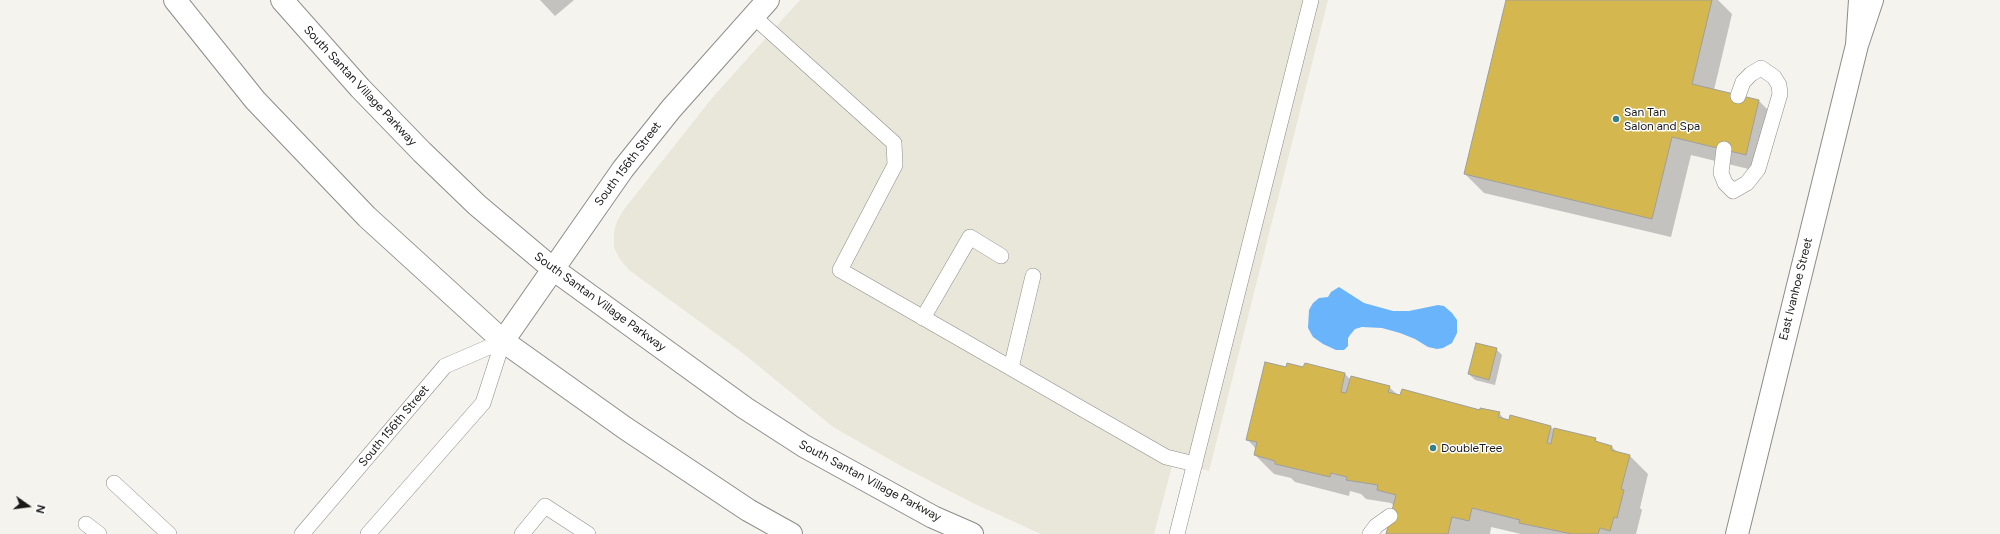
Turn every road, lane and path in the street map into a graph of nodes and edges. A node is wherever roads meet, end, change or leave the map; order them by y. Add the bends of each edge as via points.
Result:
1 (175, 0) edge
2 (282, 0) edge
3 (768, 0) edge
4 (1311, 0) edge
5 (1860, 0) edge
6 (1872, 0) edge
7 (753, 16) junction
8 (1857, 45) junction
9 (1738, 96) dead end
10 (1724, 149) dead end
11 (1002, 256) dead end
12 (553, 269) junction
13 (1033, 276) dead end
14 (923, 318) junction
15 (503, 341) junction
16 (1011, 368) junction
17 (1195, 464) junction
18 (114, 483) dead end
19 (1390, 516) dead end
20 (86, 524) dead end
21 (99, 534) edge
22 (169, 534) edge
23 (302, 534) edge
24 (368, 534) edge
25 (522, 534) edge
26 (588, 534) edge
27 (791, 534) edge
28 (972, 534) edge
29 (1177, 534) edge
30 (1370, 534) edge
31 (1737, 534) edge

1 - 15 main road via 256,100 367,216
2 - 12 main road, South Santan Village Parkway via 422,152 477,205
3 - 7 main road, South 156th Street
4 - 17 lane
5 - 8 main road, East Ivanhoe Street
6 - 8 main road, East Ivanhoe Street
7 - 12 main road, South 156th Street via 671,109 623,169
7 - 14 lane via 894,143 895,165 840,270
8 - 31 main road, East Ivanhoe Street
9 - 10 lane via 1743,82 1760,68 1774,77 1779,85 1780,94 1758,170 1747,183 1732,191 1721,173
11 - 14 lane via 970,237
12 - 15 main road, South 156th Street
12 - 28 main road, South Santan Village Parkway via 745,408 804,446 933,517
13 - 16 lane
14 - 16 lane
15 - 23 lane, South 156th Street via 445,366
15 - 24 lane, South 156th Street via 483,402
15 - 27 main road via 625,428 748,510
16 - 17 lane via 1166,457
17 - 29 lane
18 - 22 lane
19 - 30 lane
20 - 21 lane
25 - 26 lane via 545,506

